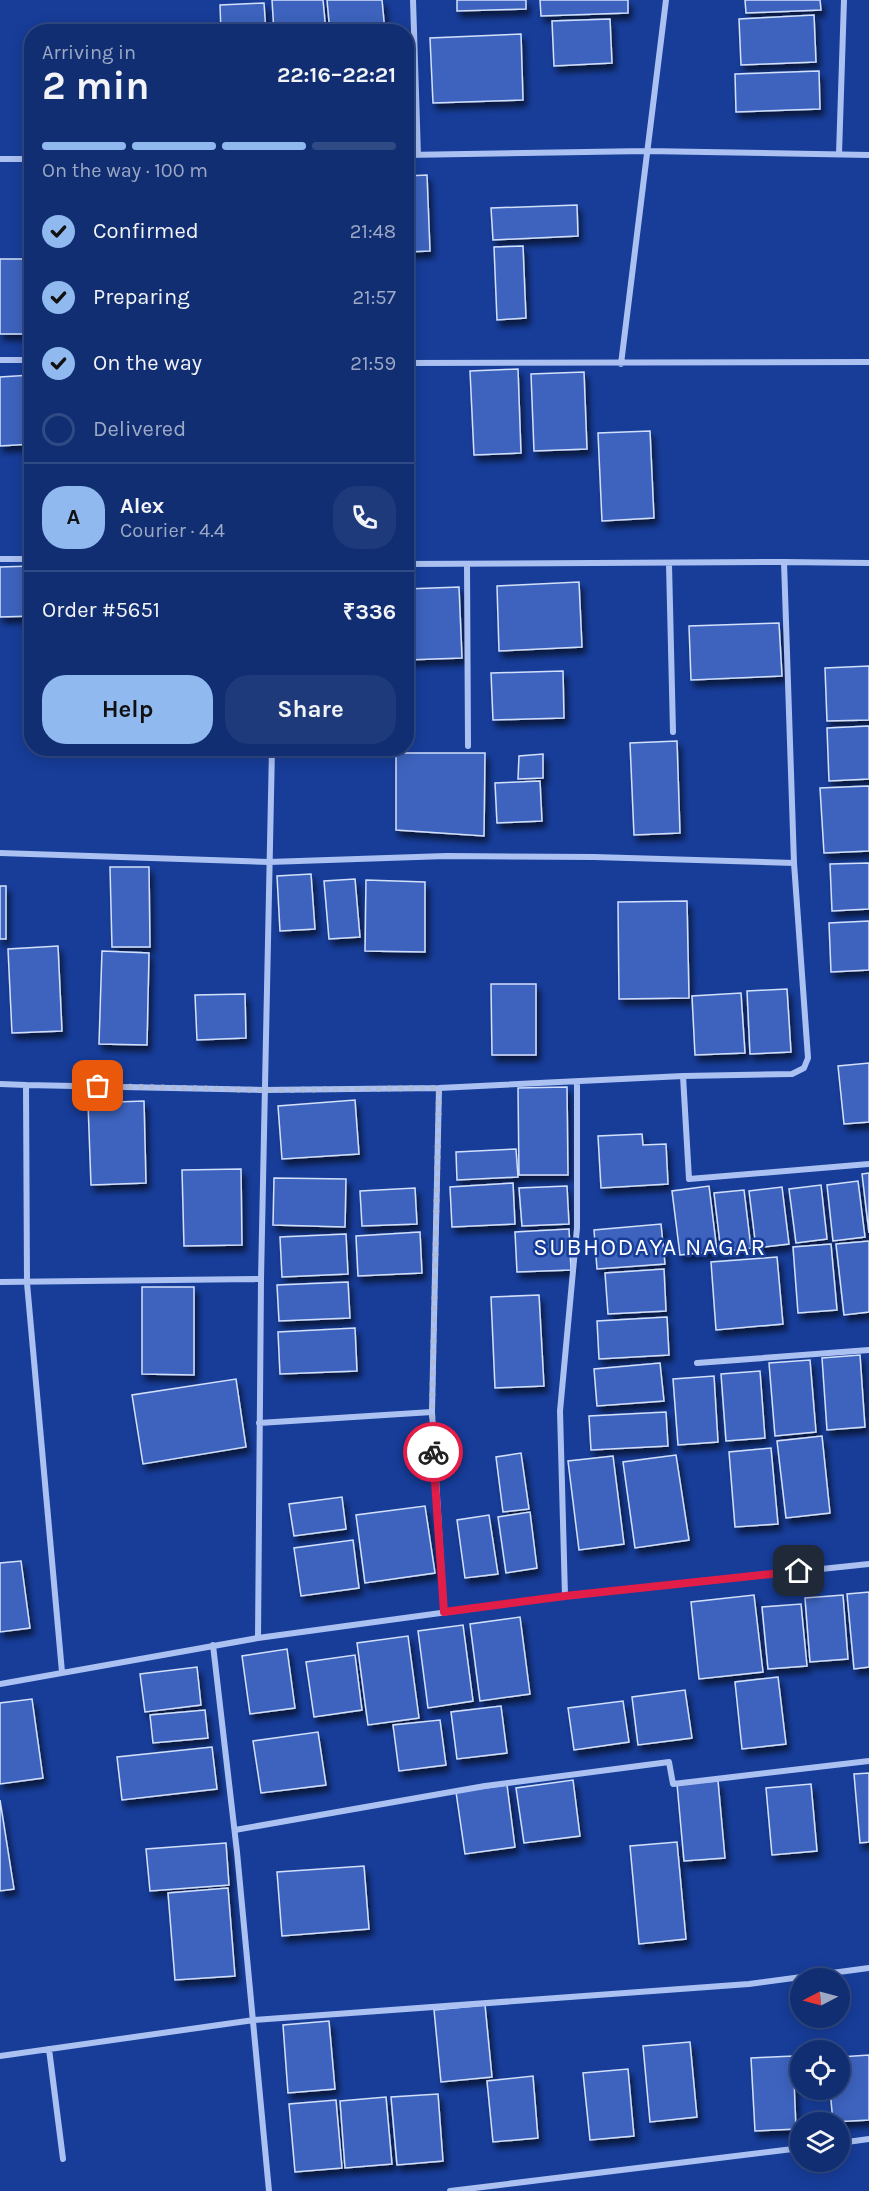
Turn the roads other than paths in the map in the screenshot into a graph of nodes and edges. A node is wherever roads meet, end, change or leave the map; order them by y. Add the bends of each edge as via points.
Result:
1 (413, 0) edge
2 (666, 0) edge
3 (844, 0) edge
4 (414, 24) edge
5 (414, 31) edge
6 (646, 151) junction
7 (839, 154) junction
8 (414, 155) edge
9 (418, 155) junction
10 (869, 155) edge
11 (0, 159) edge
12 (24, 159) edge
13 (0, 360) edge
14 (24, 360) edge
15 (869, 362) edge
16 (414, 363) edge
17 (621, 364) junction
18 (0, 559) edge
19 (24, 559) edge
20 (784, 562) junction
21 (869, 563) edge
22 (414, 564) edge
23 (467, 564) junction
24 (669, 564) junction
25 (672, 732) dead end
26 (468, 746) dead end
27 (272, 756) edge
28 (0, 853) edge
29 (269, 862) junction
30 (794, 863) junction
31 (683, 1076) junction
32 (577, 1082) junction
33 (0, 1084) edge
34 (26, 1085) junction
35 (439, 1088) junction
36 (264, 1090) junction
37 (869, 1164) edge
38 (261, 1279) junction
39 (0, 1282) edge
40 (27, 1283) junction
41 (869, 1350) edge
42 (697, 1363) dead end
43 (432, 1412) junction
44 (259, 1423) junction
45 (869, 1564) edge
46 (565, 1596) junction
47 (444, 1612) junction
48 (258, 1638) junction
49 (213, 1645) junction
50 (62, 1672) junction
51 (0, 1684) edge
52 (869, 1761) edge
53 (235, 1830) junction
54 (869, 1968) edge
55 (254, 2020) junction
56 (49, 2049) junction
57 (0, 2056) edge
58 (869, 2139) edge
59 (850, 2142) edge
60 (790, 2149) edge
61 (63, 2159) dead end
62 (269, 2191) edge
63 (450, 2191) edge

1 - 4 street
2 - 6 street
3 - 7 street
5 - 9 street
6 - 7 street
6 - 9 street
6 - 17 street
7 - 10 street
8 - 9 street
11 - 12 street
13 - 14 street
15 - 17 street
16 - 17 street
18 - 19 street
20 - 21 street
20 - 24 street
20 - 30 street
22 - 23 street
23 - 24 street
23 - 26 street
24 - 25 street
27 - 29 street
28 - 29 street
29 - 30 street via 469,856
29 - 36 street
30 - 31 street via 806,1002 808,1058 804,1068 792,1074
31 - 32 street
31 - 37 street via 689,1179
32 - 35 street
32 - 46 street via 577,1228 560,1411
33 - 34 street
34 - 36 street
34 - 40 street
35 - 36 street
35 - 43 street
36 - 38 street
38 - 40 street
38 - 44 street
39 - 40 street
40 - 50 street
41 - 42 street
43 - 44 street
43 - 47 street
44 - 48 street
45 - 46 street
46 - 47 street
47 - 48 street
48 - 49 street
49 - 50 street
49 - 53 street
50 - 51 street
52 - 53 street via 673,1784 669,1762 613,1768
53 - 55 street
54 - 55 street via 749,1984
55 - 56 street
55 - 62 street
56 - 57 street
56 - 61 street
58 - 59 street
60 - 63 street

